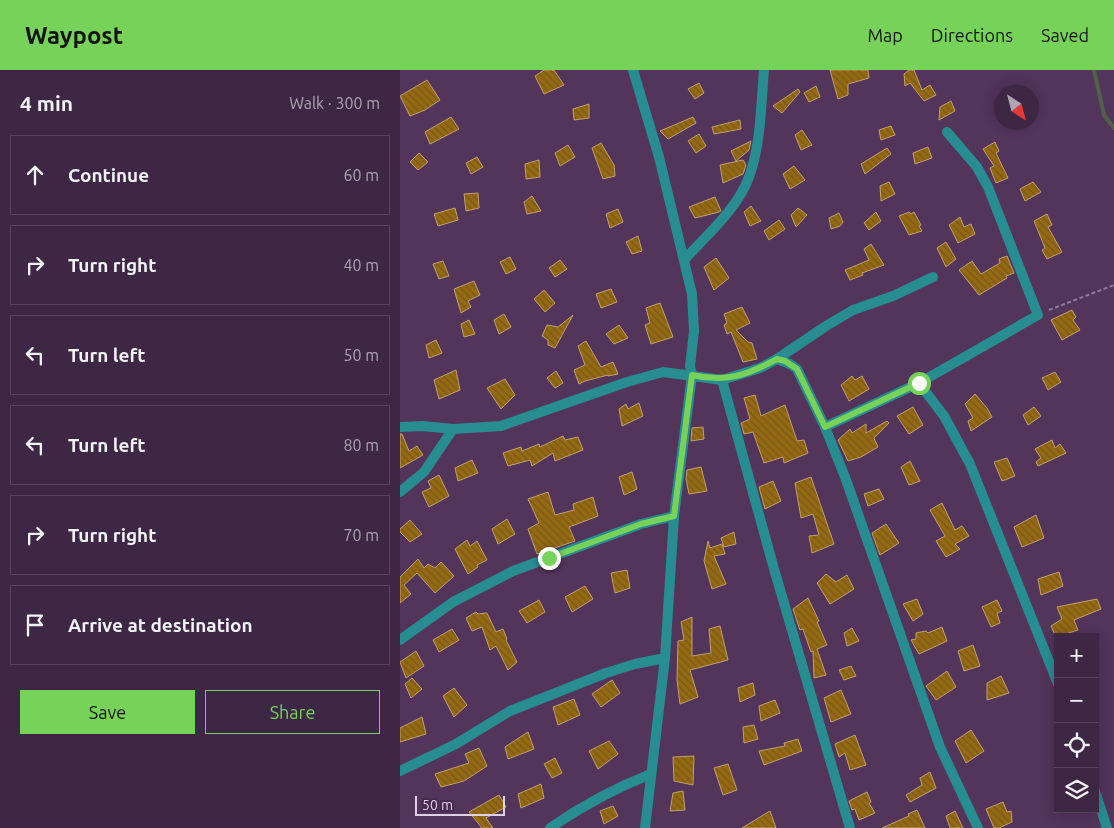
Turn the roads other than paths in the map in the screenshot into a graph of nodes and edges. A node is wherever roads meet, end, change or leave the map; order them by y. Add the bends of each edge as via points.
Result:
1 (633, 70) edge
2 (764, 70) edge
3 (947, 132) dead end
4 (684, 259) junction
5 (933, 277) dead end
6 (777, 359) junction
7 (692, 375) junction
8 (722, 380) junction
9 (919, 383) junction
10 (400, 427) edge
11 (825, 427) junction
12 (454, 429) junction
13 (400, 492) edge
14 (674, 516) junction
15 (400, 640) edge
16 (665, 658) junction
17 (1056, 678) edge
18 (400, 771) edge
19 (651, 774) junction
20 (1099, 803) edge
21 (550, 828) edge
22 (645, 828) edge
23 (850, 828) edge
24 (978, 828) edge
25 (1107, 828) edge

1 - 4 street
2 - 4 street via 756,148 749,179 726,215
3 - 9 street via 978,167 988,187 1038,315
4 - 7 street via 692,294
5 - 6 street via 854,310
6 - 8 street
6 - 11 street via 797,369
7 - 8 street
7 - 12 street via 663,372 501,426
7 - 14 street
8 - 23 street
9 - 11 street
9 - 17 street via 944,416 970,464
10 - 12 street
11 - 24 street via 940,747
12 - 13 street via 424,472
14 - 15 street via 641,524 513,572 452,602
14 - 16 street
16 - 18 street via 606,673 510,711 456,744
16 - 19 street
19 - 21 street via 588,803
19 - 22 street
20 - 25 street

